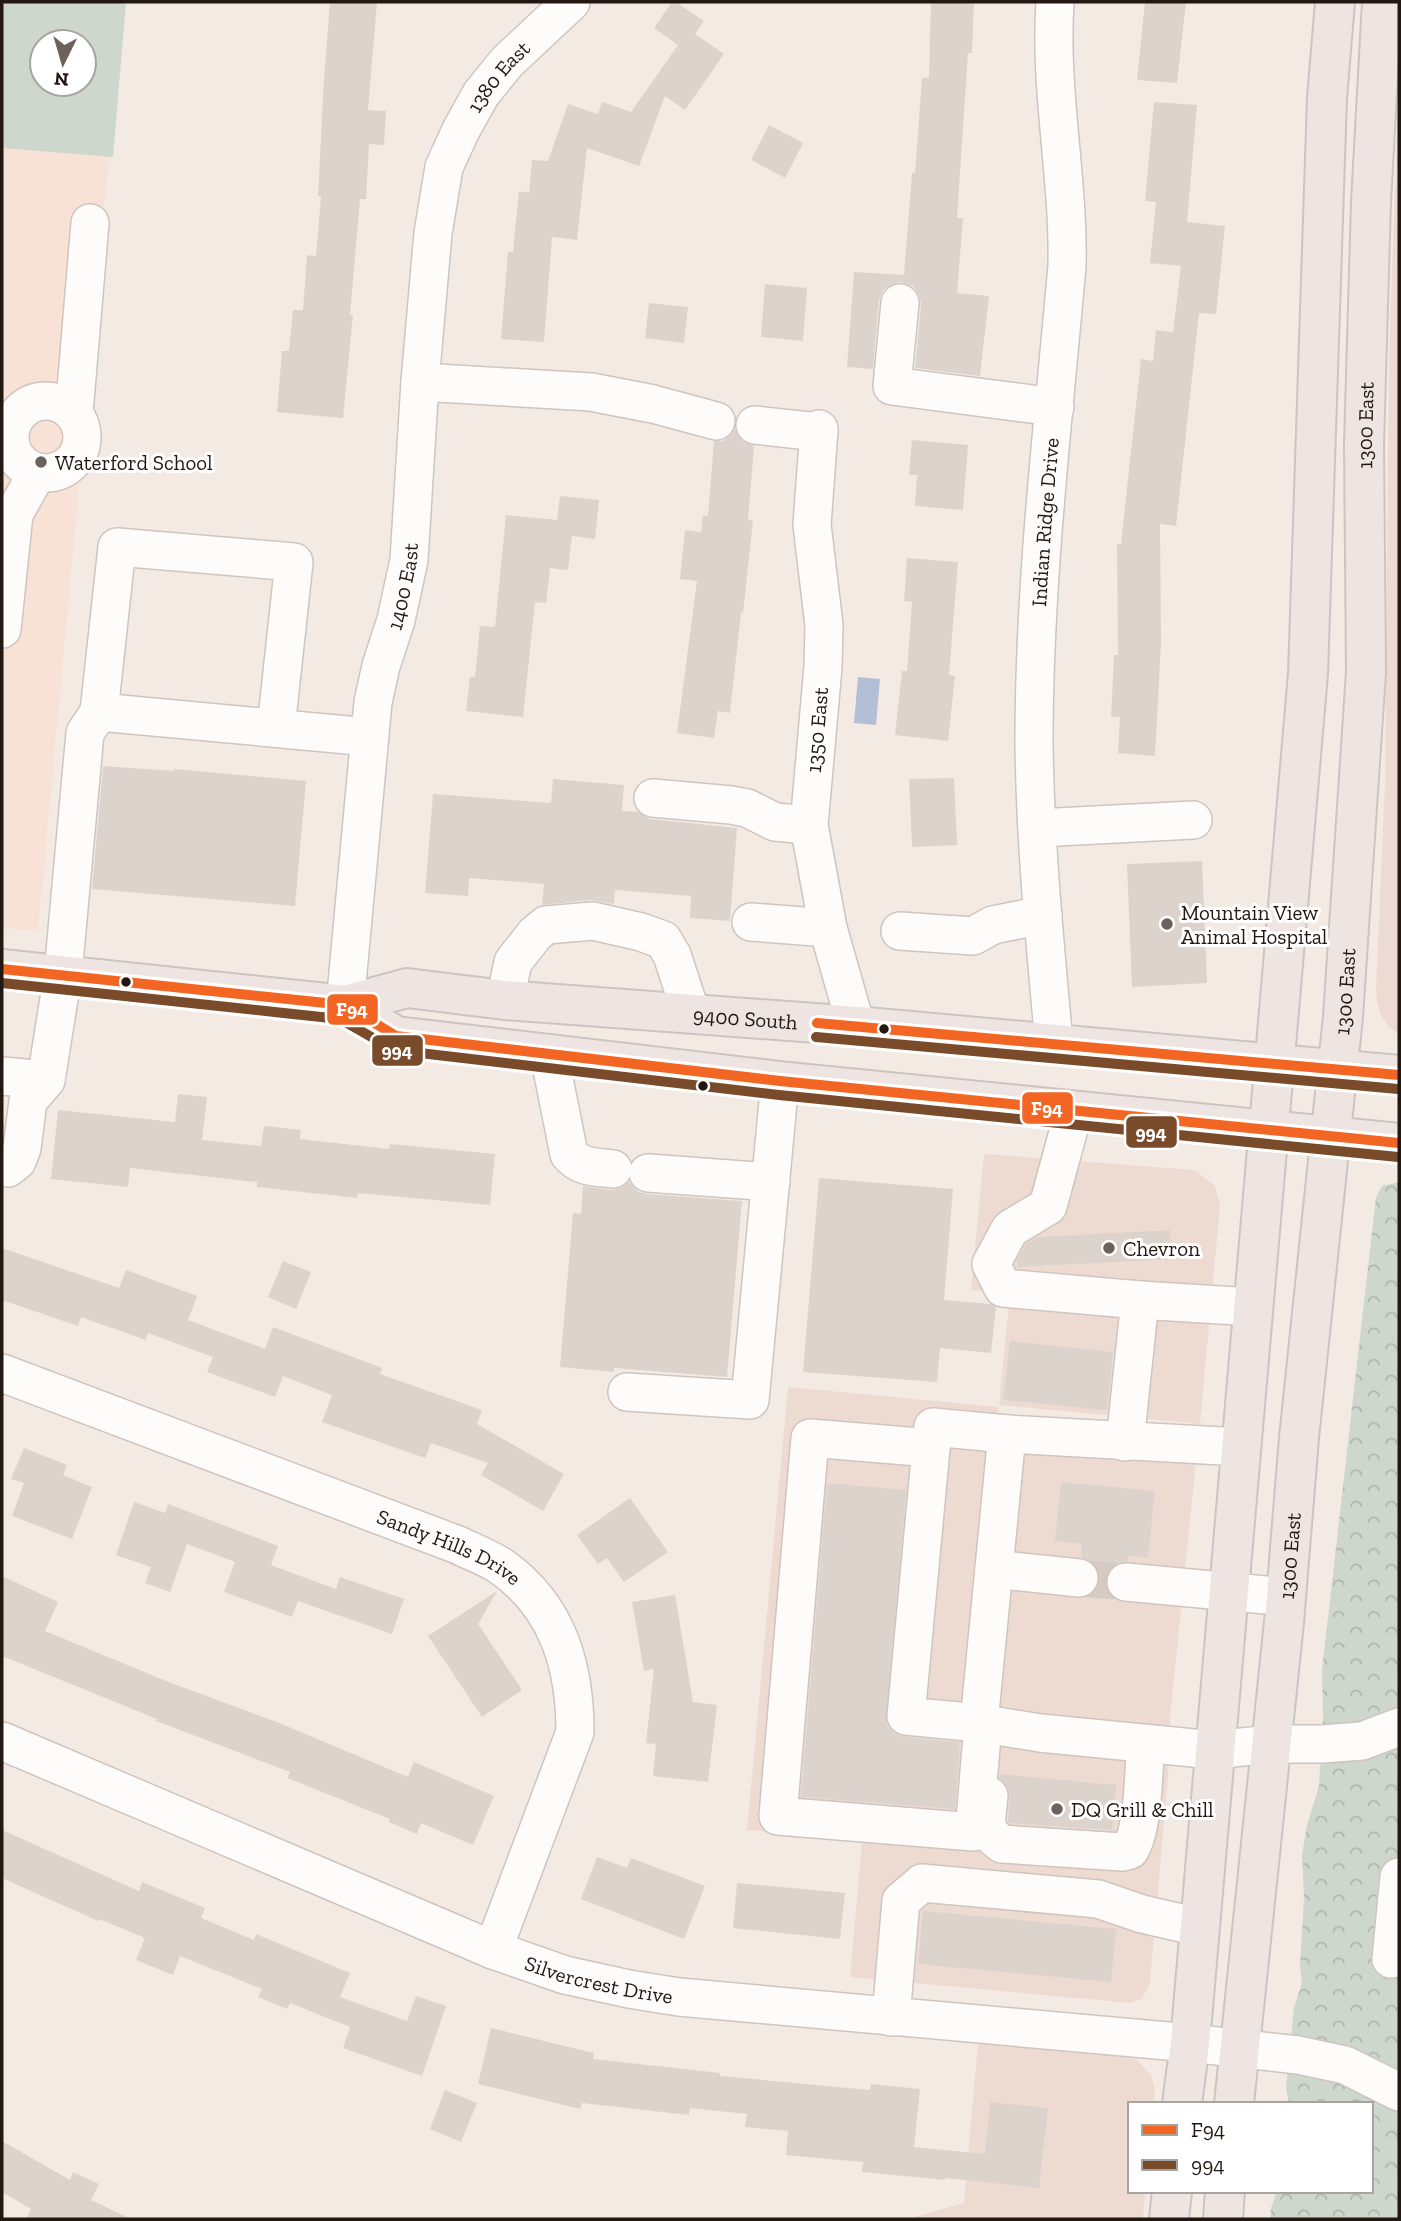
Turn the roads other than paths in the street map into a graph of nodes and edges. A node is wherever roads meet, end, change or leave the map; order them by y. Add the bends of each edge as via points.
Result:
1 (571, 2) edge
2 (1055, 2) edge
3 (1335, 2) edge
4 (1382, 2) edge
5 (444, 167) joint
6 (90, 223) dead end
7 (900, 303) dead end
8 (420, 382) junction
9 (1055, 407) junction
10 (74, 413) junction
11 (716, 421) dead end
12 (755, 425) dead end
13 (37, 473) junction
14 (2, 629) edge
15 (99, 712) junction
16 (276, 728) junction
17 (369, 737) junction
18 (653, 798) dead end
19 (1193, 820) dead end
20 (809, 825) junction
21 (1037, 828) junction
22 (1043, 915) junction
23 (751, 922) dead end
24 (828, 929) junction
25 (900, 931) dead end
26 (2, 969) edge
27 (63, 974) junction
28 (505, 1000) junction
29 (345, 1005) junction
30 (691, 1013) junction
31 (856, 1026) junction
32 (1054, 1043) junction
33 (549, 1054) junction
34 (1273, 1063) junction
35 (1338, 1069) junction
36 (1399, 1075) edge
37 (2, 1076) edge
38 (46, 1080) junction
39 (780, 1081) junction
40 (1074, 1110) junction
41 (1268, 1130) junction
42 (1331, 1135) junction
43 (1399, 1143) edge
44 (2, 1167) edge
45 (771, 1182) junction
46 (1140, 1300) junction
47 (1252, 1307) junction
48 (2, 1373) edge
49 (627, 1392) dead end
50 (1007, 1434) junction
51 (1125, 1442) junction
52 (1240, 1447) junction
53 (931, 1448) junction
54 (994, 1569) junction
55 (1079, 1578) tunnel mouth
56 (1126, 1582) tunnel mouth
57 (1228, 1592) junction
58 (1286, 1597) junction
59 (986, 1724) junction
60 (1399, 1727) edge
61 (2, 1741) edge
62 (1146, 1744) junction
63 (1271, 1744) junction
64 (1214, 1750) junction
65 (1399, 1877) edge
66 (1199, 1927) junction
67 (493, 1950) junction
68 (1391, 1959) dead end
69 (891, 2017) junction
70 (1190, 2043) junction
71 (1240, 2048) junction
72 (1399, 2092) edge
73 (1182, 2102) edge
74 (1234, 2102) edge
75 (1172, 2193) edge
76 (1225, 2193) edge
77 (1168, 2219) edge
78 (1223, 2219) edge

1 - 5 street, 1380 East via 506,62 481,94
2 - 9 street, Indian Ridge Drive via 1052,46 1068,232
3 - 34 main road via 1327,98 1308,674
4 - 35 main road, 1300 East via 1363,444 1366,672
5 - 8 street, 1400 East via 433,233
6 - 10 street
7 - 9 street via 892,386
8 - 11 street via 591,391
8 - 17 street, 1400 East via 409,560 381,666
9 - 21 street, Indian Ridge Drive via 1036,646
10 - 13 street via 83,435 78,457 60,471
10 - 13 street via 43,401 30,404 13,422 10,435 16,459
12 - 20 street, 1350 East via 819,431 812,525 824,625 823,667
13 - 14 street via 14,514
15 - 16 street
15 - 16 street via 117,547 294,562
15 - 27 street via 85,733
16 - 17 street
17 - 29 street, 1400 East
18 - 20 street via 731,805 775,822
19 - 21 street
20 - 24 street, 1350 East
21 - 22 street, Indian Ridge Drive
22 - 25 street via 993,925 972,936
22 - 32 street, Indian Ridge Drive
23 - 24 street
24 - 31 street, 1350 East
26 - 27 main road, 9400 South
27 - 29 main road, 9400 South
27 - 38 street
28 - 29 main road, 9400 South via 407,988
28 - 30 main road, 9400 South
28 - 30 street via 513,962 535,934 546,925 593,921 663,940
29 - 33 main road, 9400 South via 397,1036
30 - 31 main road, 9400 South
31 - 32 main road, 9400 South
32 - 34 main road, 9400 South
33 - 39 main road, 9400 South
33 - 45 street via 569,1154 575,1162
34 - 35 main road, 9400 South
34 - 41 main road
35 - 36 main road, 9400 South
35 - 42 main road, 1300 East
37 - 38 street
38 - 44 street via 28,1101 17,1161
39 - 40 main road, 9400 South
39 - 45 street
40 - 41 main road, 9400 South
40 - 46 street via 1048,1206 1010,1229 991,1264 1003,1288
41 - 42 main road, 9400 South
41 - 47 main road
42 - 43 main road, 9400 South
42 - 58 main road, 1300 East
45 - 49 street via 750,1400
46 - 47 street
46 - 51 street
47 - 52 main road
48 - 67 street, Sandy Hills Drive via 458,1545 501,1566 534,1595 554,1625 568,1664 575,1732
50 - 51 street
50 - 53 street via 933,1427
50 - 54 street
51 - 52 street
52 - 57 main road
53 - 59 street via 906,1716
53 - 59 street via 810,1438 778,1816 974,1832
54 - 55 street
54 - 59 street
56 - 57 street
57 - 58 street
57 - 64 main road
58 - 63 main road, 1300 East
59 - 62 street
59 - 62 street via 986,1827 1002,1844 1130,1850 1139,1824
60 - 63 street via 1362,1741
61 - 67 street, Silvercrest Drive
62 - 64 street
63 - 64 street
63 - 71 main road, 1300 East
64 - 66 main road
65 - 68 street
66 - 69 street via 1098,1899 922,1883 901,1901
66 - 70 main road
67 - 69 street, Silvercrest Drive via 565,1975 642,1992
69 - 70 street, Silvercrest Drive
70 - 71 street, Silvercrest Drive
70 - 73 main road
71 - 72 street, Silvercrest Drive via 1345,2065
71 - 74 main road, 1300 East
75 - 77 main road
76 - 78 main road

